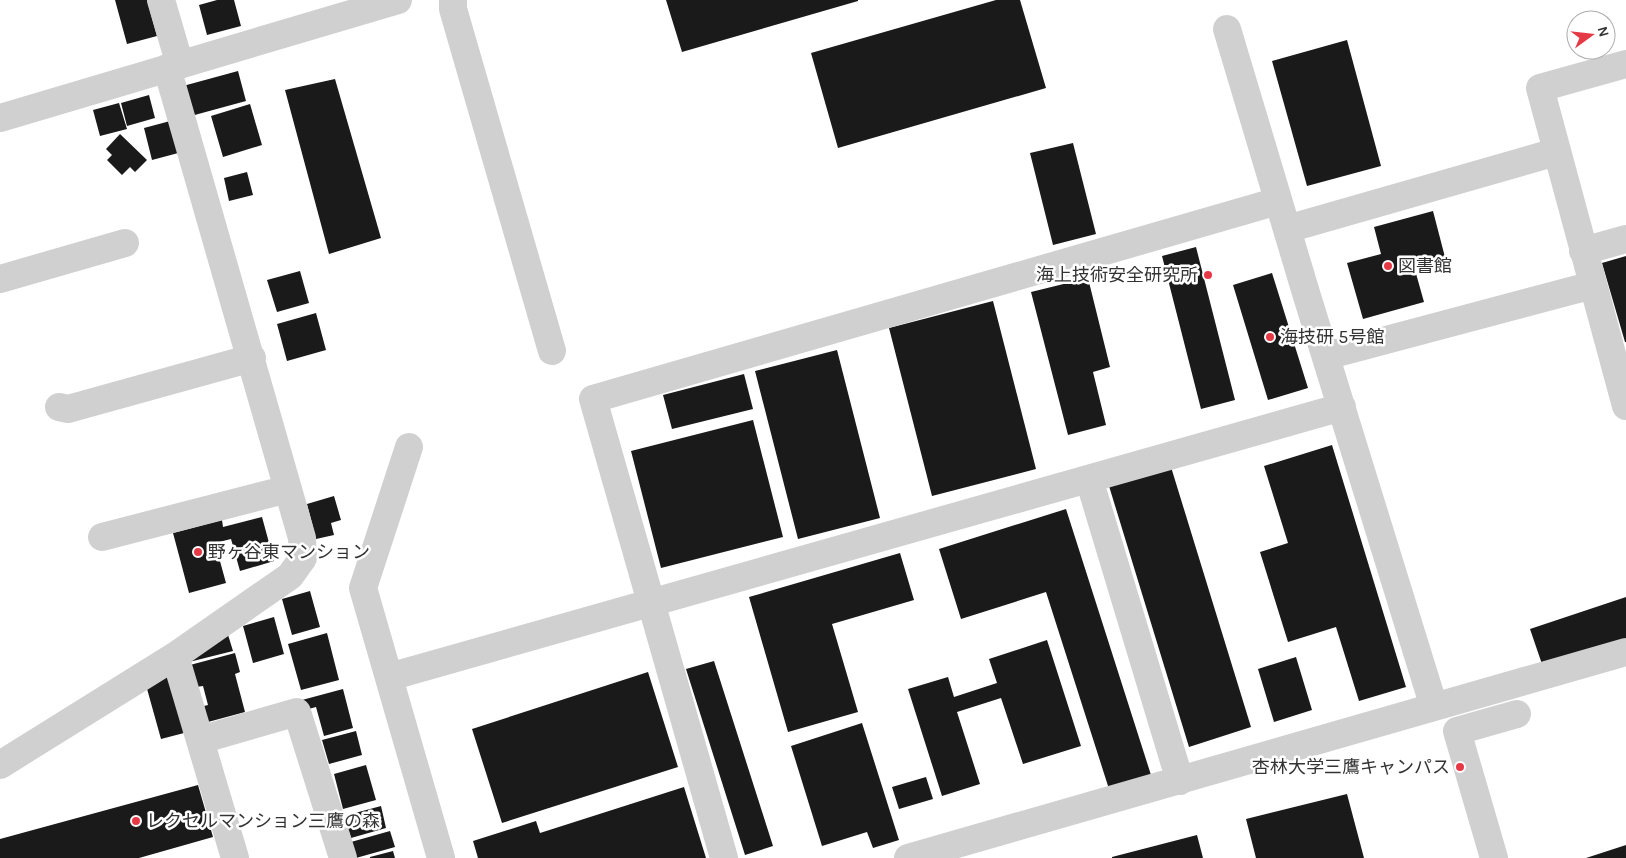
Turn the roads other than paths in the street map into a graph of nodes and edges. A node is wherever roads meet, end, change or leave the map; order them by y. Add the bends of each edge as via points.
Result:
1 (161, 0) edge
2 (398, 0) edge
3 (452, 0) edge
4 (315, 12) edge
5 (1227, 29) dead end
6 (1626, 64) edge
7 (174, 66) junction
8 (0, 118) edge
9 (1556, 152) junction
10 (1278, 201) junction
11 (1287, 229) junction
12 (1626, 239) edge
13 (125, 244) dead end
14 (1583, 251) junction
15 (0, 279) edge
16 (1593, 285) junction
17 (552, 350) dead end
18 (1326, 356) junction
19 (252, 358) junction
20 (1626, 406) edge
21 (59, 407) dead end
22 (1342, 407) junction
23 (409, 447) dead end
24 (1089, 479) junction
25 (288, 489) junction
26 (102, 537) dead end
27 (652, 602) junction
28 (1626, 652) edge
29 (175, 656) junction
30 (389, 677) junction
31 (1434, 707) junction
32 (1517, 714) dead end
33 (200, 740) junction
34 (0, 765) edge
35 (1180, 781) junction
36 (235, 858) edge
37 (343, 858) edge
38 (441, 858) edge
39 (724, 858) edge
40 (908, 858) edge
41 (1494, 858) edge

1 - 7 street
2 - 4 street
3 - 17 street
4 - 7 street
5 - 10 street
6 - 9 street via 1540,88
7 - 8 street
7 - 19 street
9 - 11 street
9 - 14 street
10 - 11 street
10 - 27 street via 593,399
11 - 18 street
12 - 14 street
13 - 15 street
14 - 16 street
16 - 18 street
16 - 20 street
18 - 22 street
19 - 21 street via 68,409
19 - 25 street
22 - 24 street
22 - 31 street
23 - 30 street via 363,588
24 - 27 street
24 - 35 street
25 - 26 street
25 - 29 street via 302,538 303,558 290,576
27 - 30 street
27 - 39 street
28 - 31 street
29 - 33 street
29 - 34 street
30 - 38 street
31 - 35 street
32 - 41 street via 1457,731
33 - 36 street
33 - 37 street via 297,712
35 - 40 street

